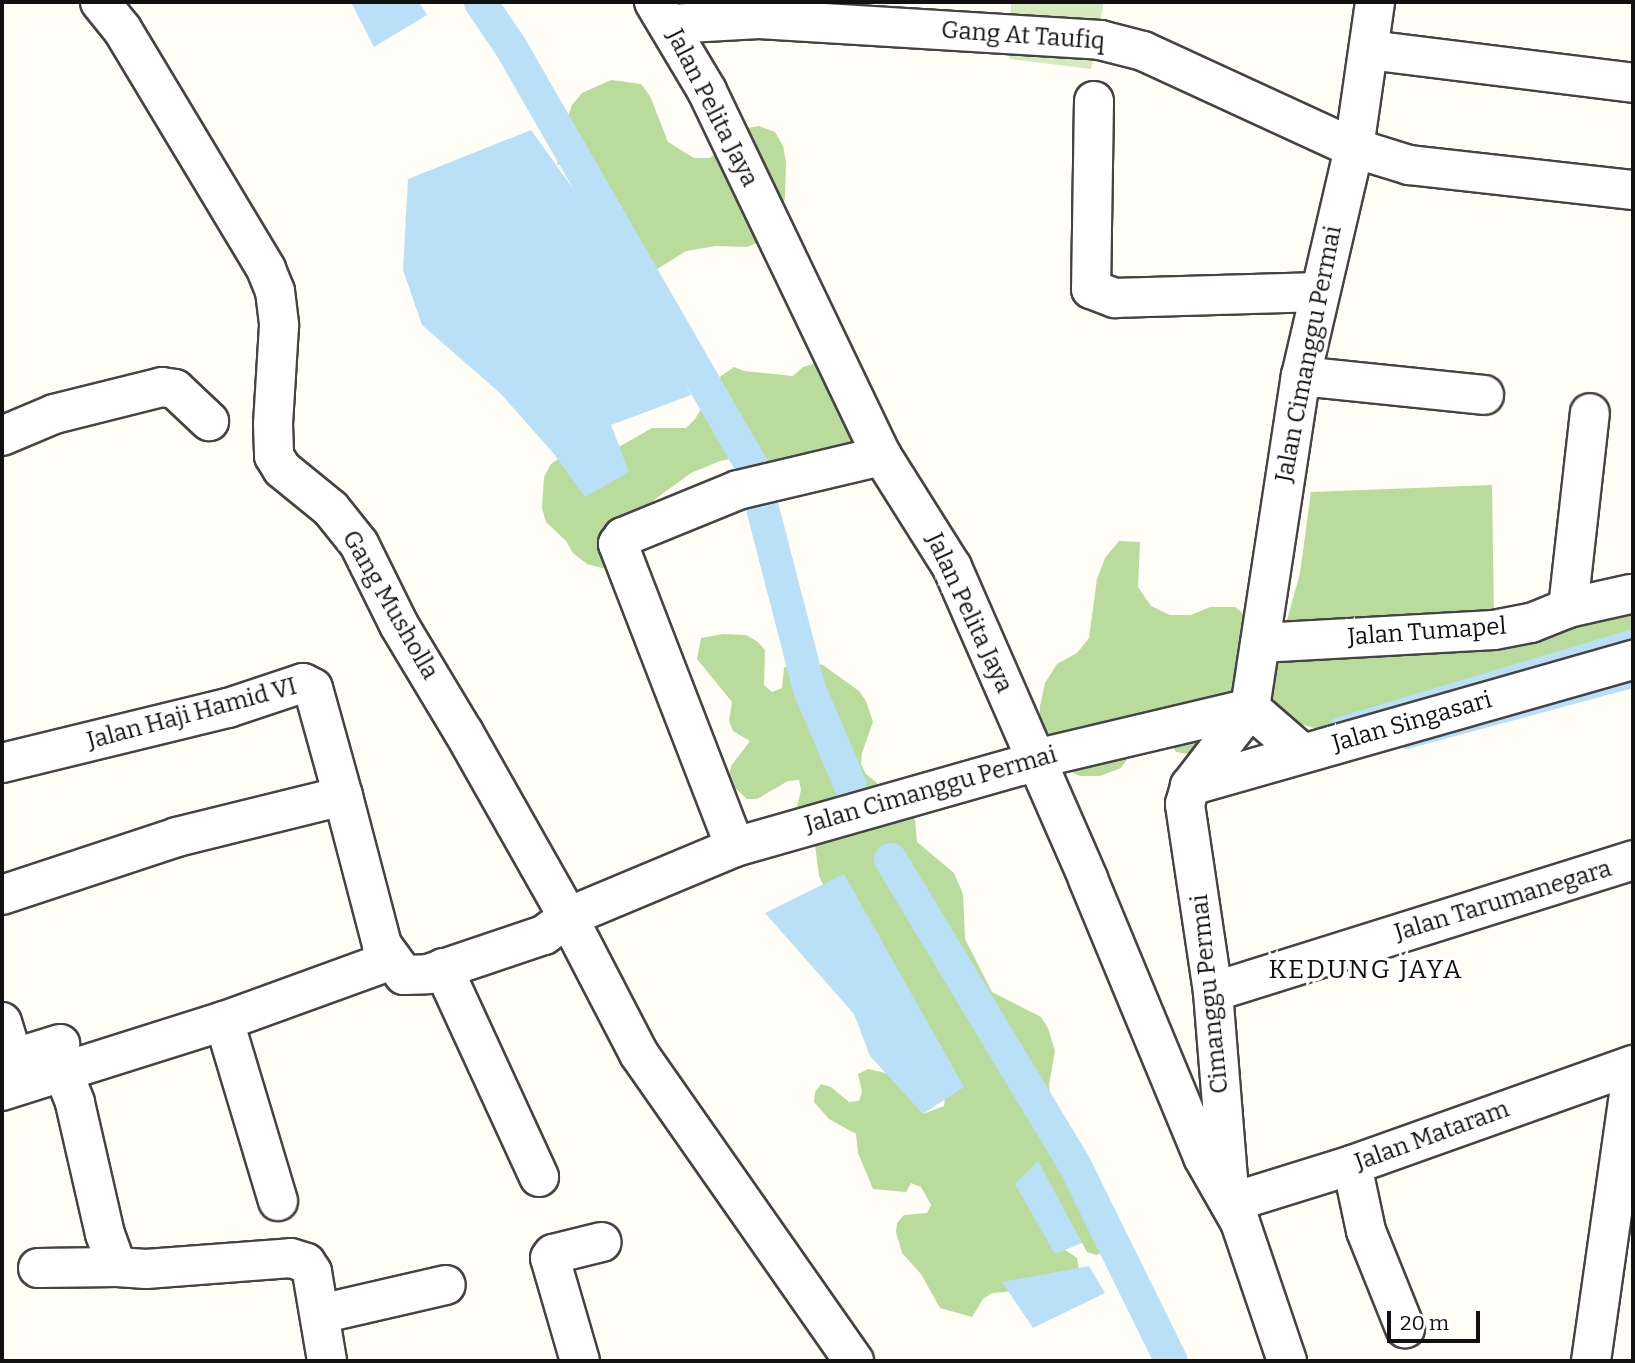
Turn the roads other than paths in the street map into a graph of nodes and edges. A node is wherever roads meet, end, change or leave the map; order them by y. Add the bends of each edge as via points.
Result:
1 (100, 2) edge
2 (1375, 2) edge
3 (798, 11) edge
4 (662, 13) edge
5 (1369, 50) junction
6 (1633, 83) edge
7 (1094, 102) dead end
8 (1354, 148) junction
9 (1633, 190) edge
10 (1319, 292) junction
11 (1301, 376) junction
12 (1484, 395) dead end
13 (1590, 412) dead end
14 (209, 421) dead end
15 (2, 436) edge
16 (882, 456) junction
17 (1630, 594) dead end
18 (1568, 608) junction
19 (1260, 643) junction
20 (1633, 660) edge
21 (1250, 708) junction
22 (1300, 752) junction
23 (1035, 759) junction
24 (2, 763) edge
25 (1190, 786) junction
26 (343, 796) junction
27 (735, 847) junction
28 (1633, 860) edge
29 (2, 895) edge
30 (568, 917) junction
31 (387, 952) junction
32 (443, 968) junction
33 (1213, 992) junction
34 (223, 1021) junction
35 (2, 1022) edge
36 (1633, 1065) edge
37 (5, 1070) edge
38 (62, 1070) junction
39 (1352, 1165) junction
40 (539, 1177) dead end
41 (278, 1201) dead end
42 (1230, 1203) junction
43 (602, 1242) dead end
44 (117, 1267) junction
45 (38, 1268) dead end
46 (446, 1285) dead end
47 (320, 1314) junction
48 (1405, 1328) dead end
49 (327, 1361) edge
50 (580, 1361) edge
51 (854, 1361) edge
52 (1287, 1361) edge
53 (1591, 1361) edge

1 - 30 street, Gang Musholla via 122,29 275,291 279,326 274,456 282,469 331,509 359,544 399,625
2 - 5 street, Jalan Cimanggu Permai
3 - 4 street, Gang At Taufiq via 759,19
3 - 8 street, Gang At Taufiq via 1123,44
4 - 16 street, Jalan Pelita Jaya via 707,91
5 - 6 street
5 - 8 street, Jalan Cimanggu Permai
7 - 10 street via 1091,289 1115,298
8 - 9 street, Gang At Taufiq via 1409,164
8 - 10 street, Jalan Cimanggu Permai
10 - 11 street, Jalan Cimanggu Permai
11 - 12 street
11 - 19 street, Jalan Cimanggu Permai
13 - 18 street
14 - 15 street via 175,389 162,387 54,414
16 - 23 street, Jalan Pelita Jaya via 952,567
16 - 27 street via 738,490 624,537 618,544
17 - 18 street, Jalan Tumapel
18 - 19 street, Jalan Tumapel via 1531,623 1494,630
19 - 21 street, Jalan Cimanggu Permai
20 - 22 street, Jalan Singasari
21 - 22 street
21 - 23 street, Jalan Cimanggu Permai
21 - 25 street, Jalan Cimanggu Permai
22 - 25 street, Jalan Singasari
23 - 27 street, Jalan Cimanggu Permai
23 - 42 street, Jalan Pelita Jaya via 1203,1157
24 - 26 street, Jalan Haji Hamid VI via 228,708 303,683 313,688
25 - 33 street, Cimanggu Permai via 1185,804
26 - 29 street via 177,837
26 - 31 street, Jalan Haji Hamid VI
27 - 30 street, Jalan Cimanggu Permai
28 - 33 street, Jalan Tarumanegara
30 - 32 street, Jalan Cimanggu Permai via 544,935
30 - 51 street, Gang Musholla via 639,1054
31 - 32 street, Jalan Cimanggu Permai via 404,975
31 - 34 street
31 - 37 street via 85,1036
32 - 40 street
33 - 42 street, Cimanggu Permai
34 - 38 street
34 - 41 street
35 - 37 street
36 - 39 street, Jalan Mataram
36 - 53 street
37 - 38 street
38 - 44 street via 75,1103
39 - 42 street, Jalan Mataram
39 - 48 street via 1366,1231
42 - 52 street
43 - 50 street via 550,1258
44 - 45 street
44 - 47 street via 296,1259 312,1272
46 - 47 street
47 - 49 street

